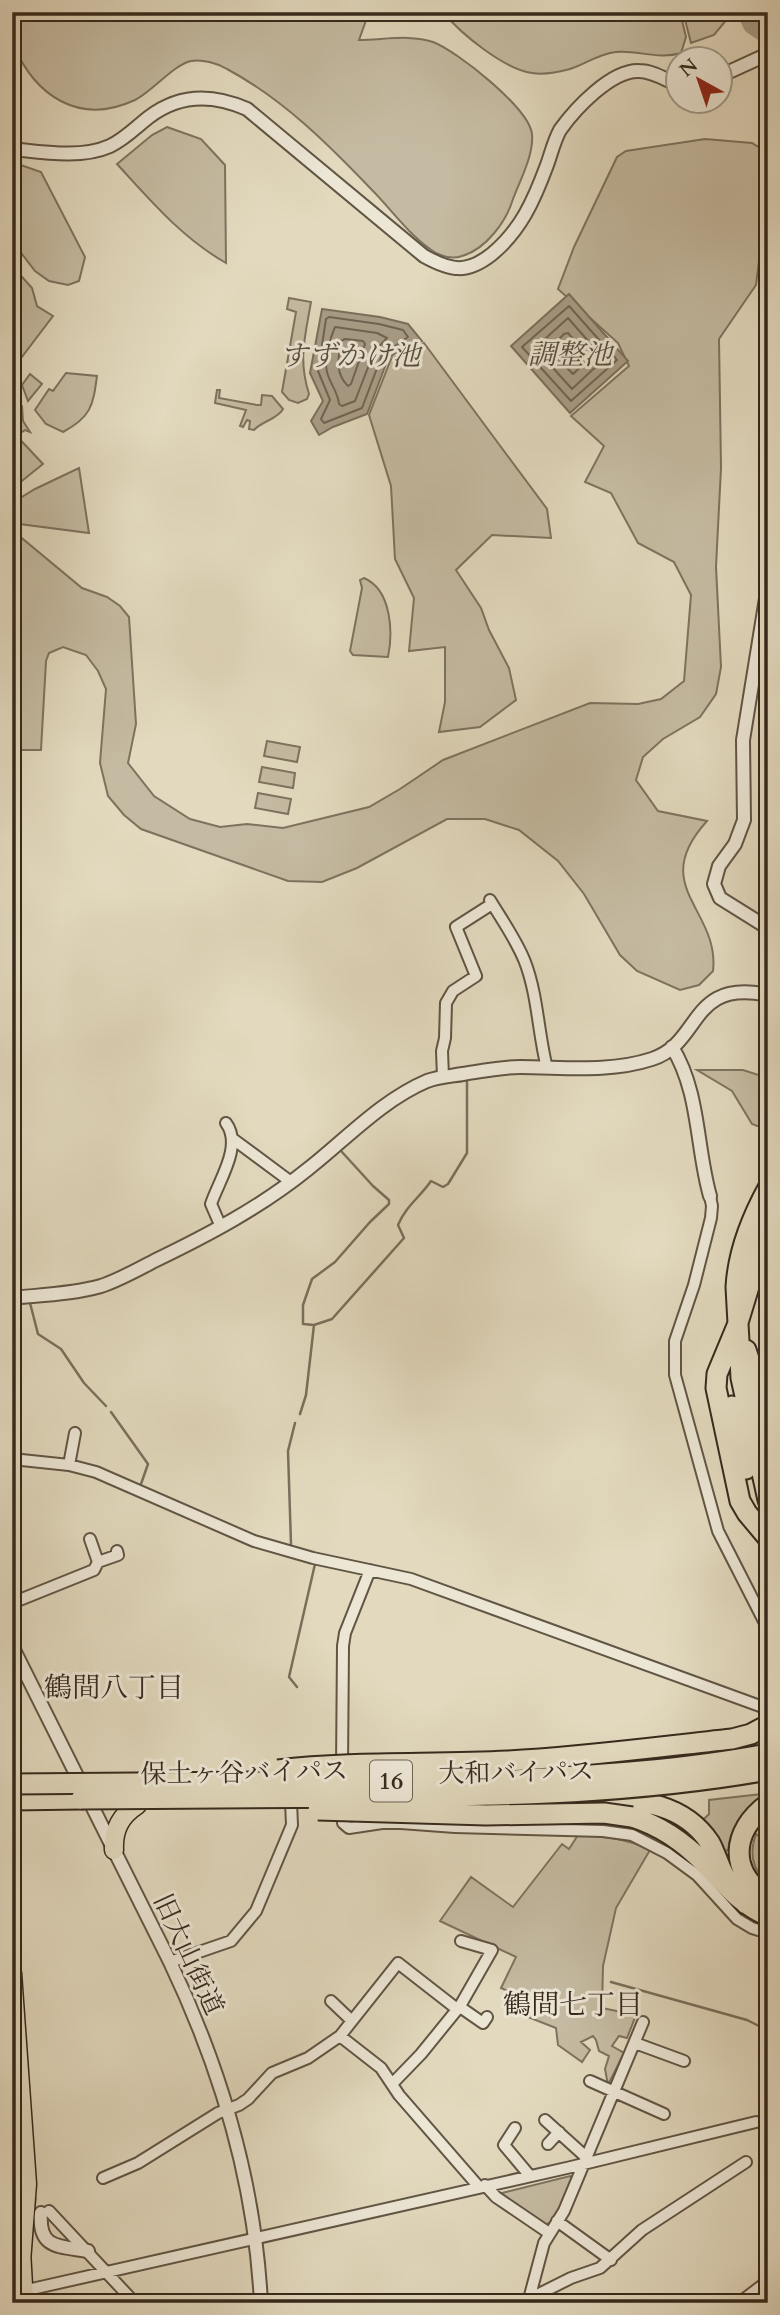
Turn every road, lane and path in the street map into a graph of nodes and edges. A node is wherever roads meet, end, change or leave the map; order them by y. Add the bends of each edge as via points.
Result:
1 (768, 54) edge
2 (734, 70) edge
3 (664, 79) edge
4 (12, 149) edge
5 (768, 586) edge
6 (768, 928) edge
7 (768, 995) edge
8 (672, 1047) junction
9 (547, 1068) junction
10 (443, 1077) junction
11 (226, 1123) dead end
12 (233, 1139) junction
13 (291, 1182) junction
14 (768, 1188) edge
15 (710, 1196) joint
16 (768, 1224) edge
17 (222, 1227) junction
18 (12, 1298) edge
19 (737, 1326) junction
20 (768, 1431) edge
21 (75, 1433) dead end
22 (12, 1458) edge
23 (69, 1465) junction
24 (765, 1512) edge
25 (768, 1536) edge
26 (90, 1539) dead end
27 (117, 1551) dead end
28 (370, 1570) junction
29 (97, 1571) junction
30 (12, 1603) edge
31 (768, 1629) edge
32 (12, 1646) edge
33 (768, 1709) edge
34 (768, 1725) edge
35 (768, 1740) edge
36 (768, 1749) edge
37 (768, 1754) edge
38 (633, 1765) junction
39 (342, 1770) junction
40 (768, 1770) edge
41 (12, 1776) edge
42 (77, 1776) junction
43 (768, 1777) edge
44 (173, 1782) junction
45 (12, 1784) edge
46 (587, 1797) junction
47 (12, 1800) edge
48 (342, 1801) junction
49 (87, 1802) junction
50 (139, 1802) junction
51 (291, 1802) junction
52 (767, 1805) edge
53 (12, 1807) edge
54 (114, 1850) junction
55 (768, 1898) edge
56 (746, 1904) junction
57 (768, 1916) edge
58 (768, 1933) edge
59 (461, 1941) dead end
60 (170, 1962) junction
61 (12, 1973) edge
62 (331, 2001) dead end
63 (458, 2008) junction
64 (487, 2017) dead end
65 (352, 2021) junction
66 (643, 2022) dead end
67 (341, 2036) junction
68 (635, 2043) junction
69 (684, 2061) dead end
70 (590, 2081) dead end
71 (392, 2084) junction
72 (614, 2093) junction
73 (228, 2108) junction
74 (664, 2114) dead end
75 (545, 2120) dead end
76 (756, 2122) dead end
77 (515, 2127) dead end
78 (12, 2129) edge
79 (559, 2132) junction
80 (548, 2144) dead end
81 (586, 2161) junction
82 (746, 2162) dead end
83 (530, 2176) junction
84 (103, 2178) dead end
85 (482, 2186) junction
86 (42, 2208) joint
87 (557, 2221) junction
88 (549, 2232) junction
89 (256, 2238) junction
90 (88, 2251) junction
91 (611, 2260) junction
92 (21, 2262) junction
93 (107, 2272) junction
94 (768, 2281) edge
95 (24, 2297) edge
96 (528, 2301) edge
97 (135, 2303) edge
98 (261, 2303) edge
99 (739, 2303) edge

1 - 2 street
3 - 4 street via 635,71 615,77 598,90 560,131 518,229 474,267 461,269 424,256 251,112 234,103 199,97 176,102 123,139 95,150
5 - 6 street via 741,757 744,820 714,884 720,898
7 - 8 street via 754,992 716,998
8 - 9 street via 638,1063
8 - 15 street via 687,1076
9 - 10 street via 506,1068
9 - 10 street via 525,960 491,902 456,927 477,976 453,990 446,1003
10 - 13 street via 411,1088
11 - 12 street
12 - 13 street
12 - 17 street via 211,1204
13 - 17 street
14 - 19 highway via 751,1221 737,1272
15 - 31 street via 711,1218 675,1341 675,1376 718,1531
16 - 19 highway
17 - 18 street via 101,1286
19 - 20 highway
19 - 24 highway via 741,1378
19 - 25 highway via 717,1374 716,1388 740,1501
21 - 23 street
22 - 23 street
23 - 28 street via 122,1482 254,1541
24 - 25 highway
26 - 29 street
27 - 29 street via 116,1558
28 - 33 street via 411,1579
28 - 39 street via 343,1646
29 - 30 street
32 - 42 street, 旧大山街道
34 - 39 highway, bridge via 732,1739 576,1756
35 - 38 highway
36 - 38 highway, 大和バイパス / 16
37 - 44 highway, 保土ヶ谷バイパス / 16, bridge via 682,1767 526,1779
38 - 39 highway, 大和バイパス / 16 via 556,1770
39 - 42 highway, 大和バイパス / 16
39 - 44 highway, bridge
39 - 48 street
40 - 50 highway, 保土ヶ谷バイパス / 16, bridge via 684,1783 515,1796
41 - 42 highway, 大和バイパス / 16
42 - 49 street, 旧大山街道
43 - 46 highway, 大和バイパス / 16
44 - 45 highway, 保土ヶ谷バイパス / 16, bridge
46 - 48 highway, 大和バイパス / 16
46 - 56 highway via 649,1803 687,1818 710,1844
47 - 49 highway, 保土ヶ谷バイパス
48 - 51 highway, 大和バイパス / 16
48 - 58 street via 342,1818 349,1828 401,1823 632,1835 697,1875 737,1919
49 - 50 highway, 保土ヶ谷バイパス / 16, bridge
49 - 53 highway, 16
49 - 54 street, 旧大山街道
50 - 51 highway, 大和バイパス / 16
50 - 54 highway via 120,1821
50 - 56 highway, bridge via 632,1817 684,1844
51 - 60 street via 292,1825 256,1911 231,1941
52 - 55 highway via 745,1827 739,1852 750,1883
54 - 60 street, 旧大山街道
56 - 57 highway
59 - 63 street via 492,1950
60 - 73 street, 旧大山街道
61 - 92 highway via 27,2184
62 - 65 street
63 - 64 street via 483,2023
63 - 65 street via 398,1963
63 - 71 street
65 - 67 street
66 - 68 street
67 - 71 street via 382,2068
67 - 73 street via 308,2058 272,2073 248,2099
68 - 69 street
68 - 72 street
70 - 72 street
71 - 85 street
72 - 74 street
72 - 81 street
73 - 84 street via 138,2164
73 - 89 street, 旧大山街道
75 - 79 street
76 - 81 street
77 - 83 street via 504,2145
78 - 92 highway
79 - 80 street
79 - 81 street
81 - 83 street
81 - 87 street
82 - 91 street via 642,2230
83 - 85 street
85 - 88 street
85 - 89 street
86 - 90 street
86 - 90 street via 40,2227 48,2242
87 - 88 street
87 - 91 street
88 - 96 street
89 - 93 street
89 - 98 street, 旧大山街道
90 - 93 street
91 - 96 street
92 - 95 highway
93 - 95 street
93 - 97 street
94 - 99 street

